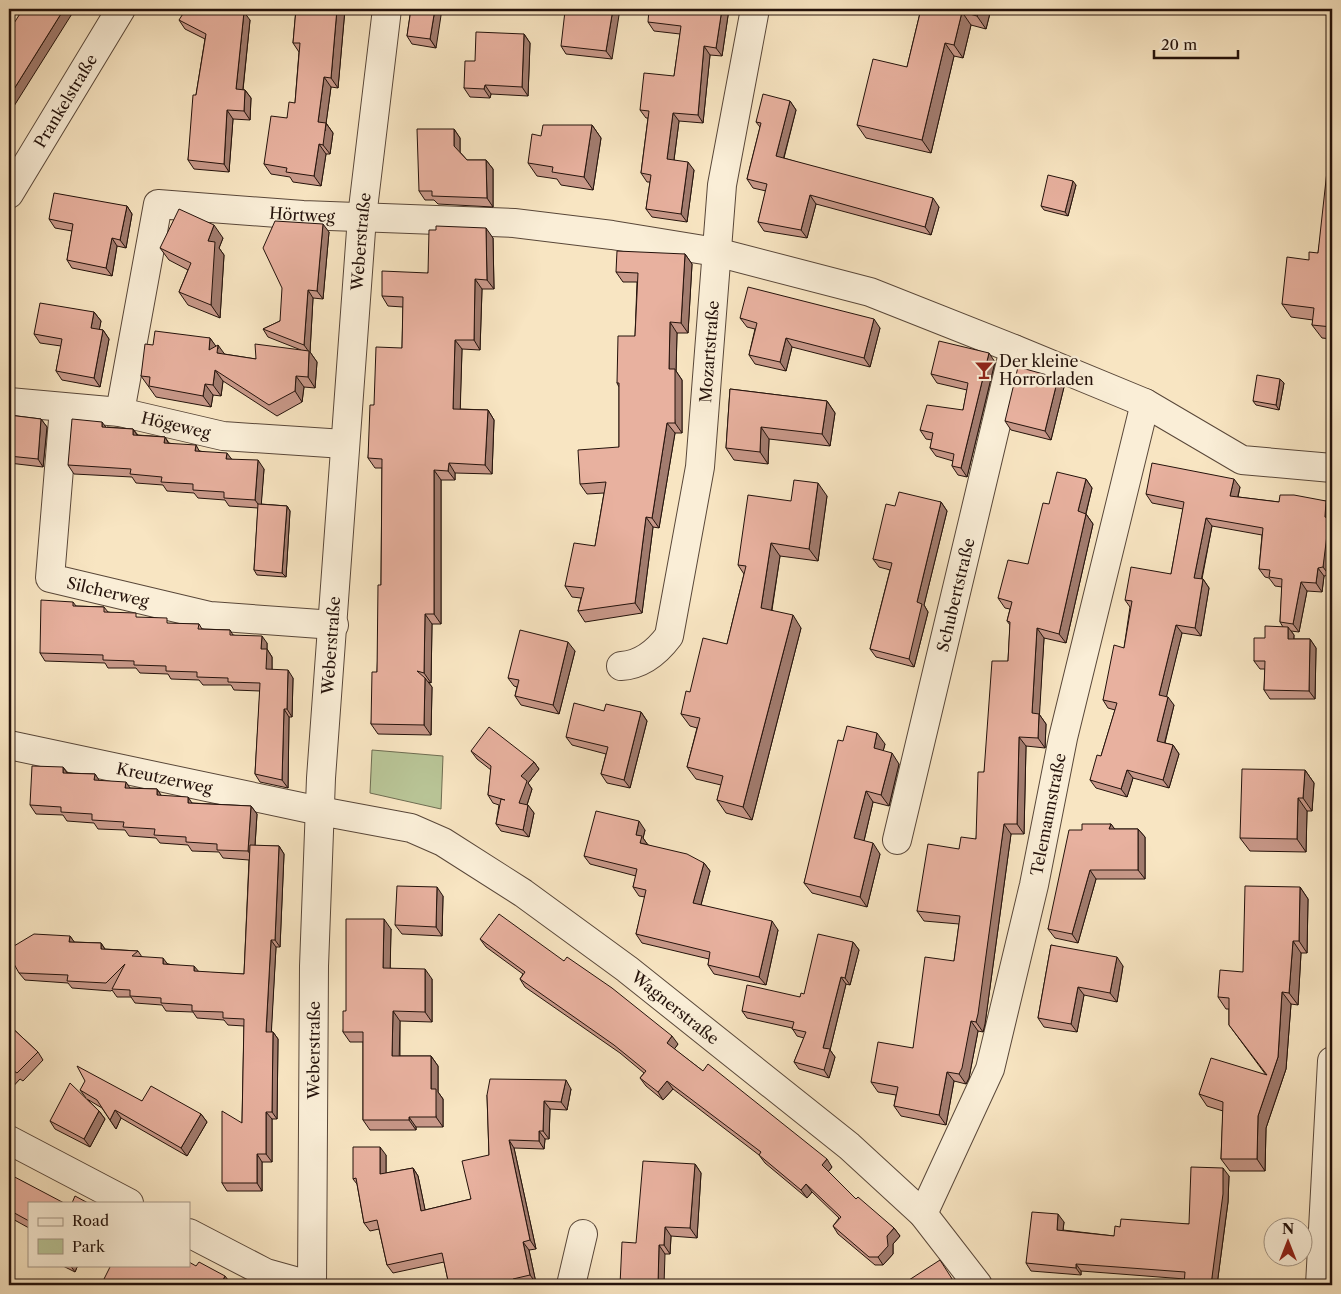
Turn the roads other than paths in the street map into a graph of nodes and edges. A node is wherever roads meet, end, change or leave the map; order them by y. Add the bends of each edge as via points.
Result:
1 (122, 9) edge
2 (388, 9) edge
3 (755, 9) edge
4 (9, 194) edge
5 (362, 217) junction
6 (716, 252) junction
7 (1014, 349) junction
8 (9, 402) edge
9 (1145, 403) junction
10 (64, 408) junction
11 (120, 412) junction
12 (344, 444) junction
13 (1328, 468) edge
14 (334, 625) junction
15 (621, 666) dead end
16 (9, 745) edge
17 (320, 811) junction
18 (897, 840) dead end
19 (1332, 1061) edge
20 (9, 1140) edge
21 (127, 1202) edge
22 (923, 1214) junction
23 (190, 1234) edge
24 (583, 1234) dead end
25 (310, 1285) edge
26 (572, 1285) edge
27 (978, 1285) edge
28 (1320, 1285) edge

1 - 4 street, Prankelstraße
2 - 5 street, Weberstraße
3 - 6 street, Mozartstraße via 722,184
5 - 6 street, Hörtweg via 514,223
5 - 11 street, Hörtweg via 158,204
5 - 12 street, Weberstraße
6 - 7 street via 870,292
6 - 15 street, Mozartstraße via 700,467 669,636 660,647 634,665
7 - 9 street
7 - 18 street, Schubertstraße
8 - 10 street, Högeweg
9 - 13 street via 1242,460
9 - 22 street, Telemannstraße via 1063,738 1034,885 990,1069
10 - 11 street, Högeweg
10 - 14 street, Silcherweg via 50,578 210,616
11 - 12 street, Högeweg via 223,436
12 - 14 street, Weberstraße
14 - 17 street, Weberstraße
16 - 17 street, Kreutzerweg
17 - 22 street, Wagnerstraße via 411,828 443,842 523,892 627,969 849,1146
17 - 25 street, Weberstraße via 314,966
19 - 28 street
20 - 21 street
22 - 27 street, Wagnerstraße
23 - 25 street via 266,1273
24 - 26 street

